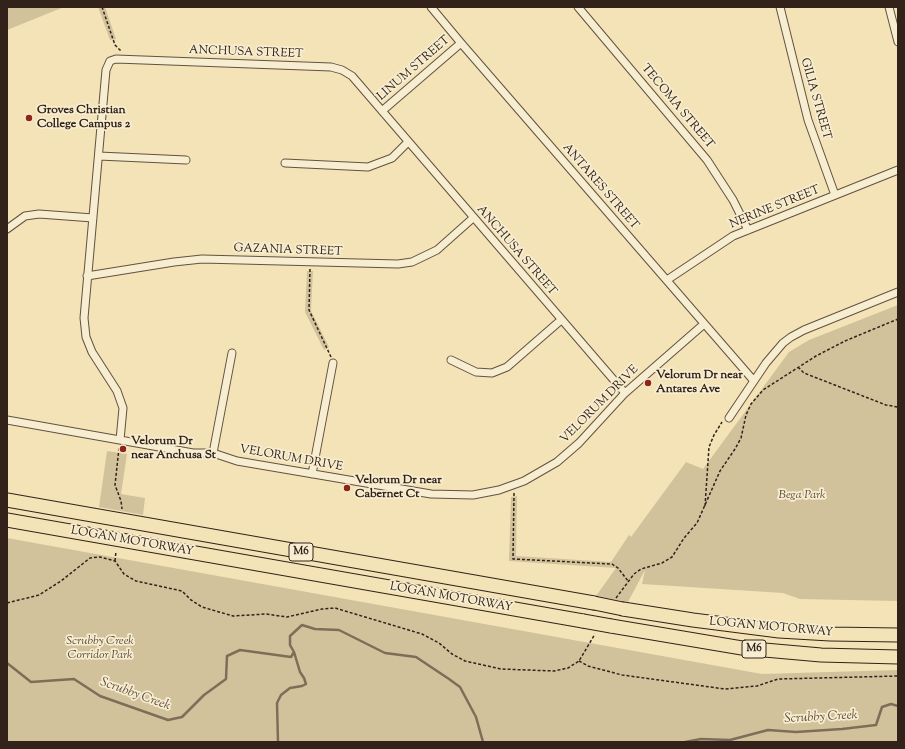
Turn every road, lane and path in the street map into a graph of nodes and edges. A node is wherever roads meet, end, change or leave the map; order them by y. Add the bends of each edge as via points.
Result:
1 (102, 7) edge
2 (431, 7) edge
3 (578, 7) edge
4 (780, 7) edge
5 (889, 7) edge
6 (898, 42) edge
7 (461, 43) junction
8 (122, 59) junction
9 (382, 111) junction
10 (408, 142) junction
11 (99, 156) junction
12 (186, 160) dead end
13 (285, 163) dead end
14 (898, 170) edge
15 (836, 195) junction
16 (93, 218) junction
17 (473, 218) junction
18 (7, 229) edge
19 (748, 230) junction
20 (310, 262) junction
21 (88, 276) junction
22 (667, 280) junction
23 (898, 292) edge
24 (898, 319) edge
25 (561, 320) junction
26 (704, 324) junction
27 (232, 353) dead end
28 (451, 360) dead end
29 (333, 363) joint
30 (798, 367) junction
31 (754, 381) junction
32 (625, 393) junction
33 (898, 406) edge
34 (729, 418) joint
35 (7, 420) edge
36 (120, 440) junction
37 (213, 453) junction
38 (312, 474) junction
39 (512, 486) junction
40 (7, 500) edge
41 (705, 507) junction
42 (122, 511) dead end
43 (7, 520) edge
44 (116, 551) dead end
45 (115, 562) junction
46 (628, 581) junction
47 (622, 589) dead end
48 (7, 603) edge
49 (898, 635) edge
50 (898, 657) edge
51 (898, 676) edge

1 - 8 path
2 - 7 street, ANTARES STREET
3 - 19 street, TECOMA STREET via 716,172 734,200
4 - 15 street, GILIA STREET via 808,120
5 - 6 street
7 - 9 street, LINUM STREET
7 - 22 street, ANTARES STREET
8 - 9 street, ANCHUSA STREET via 332,67 352,76
8 - 11 street via 110,61 106,70
9 - 10 street, ANCHUSA STREET
10 - 13 street via 392,158 368,167
10 - 17 street, ANCHUSA STREET
11 - 12 street
11 - 16 street
14 - 15 street, NERINE STREET
15 - 19 street, NERINE STREET
16 - 18 street via 39,214 25,216
16 - 21 street
17 - 20 street, GAZANIA STREET via 437,250 412,262 379,265
17 - 25 street, ANCHUSA STREET
19 - 22 street, NERINE STREET via 724,241
20 - 21 street, GAZANIA STREET via 202,260
20 - 29 path via 309,310
21 - 36 street via 84,318 86,337 123,408
22 - 26 street, ANTARES STREET
23 - 31 street via 791,337 776,351
24 - 30 path via 845,341
25 - 28 street via 507,367 492,373 476,372
25 - 32 street, ANCHUSA STREET
26 - 31 street, ANTARES STREET
26 - 32 street, VELORUM DRIVE
27 - 37 street
29 - 38 street
30 - 33 path via 804,373 886,405
30 - 41 path via 763,390 751,404 740,438 720,471
31 - 34 street
32 - 39 street, VELORUM DRIVE via 568,453 545,470
34 - 41 path via 719,426 709,447
35 - 36 street, VELORUM DRIVE
36 - 37 street, VELORUM DRIVE via 193,453
36 - 42 path via 115,485
37 - 38 street, VELORUM DRIVE via 238,461
38 - 39 street, VELORUM DRIVE via 446,495 473,495
39 - 46 path via 513,559 612,564
40 - 49 highway, LOGAN MOTORWAY / M6, bridge via 700,621 778,631
41 - 46 path via 697,523 672,557 662,564 641,569
43 - 50 highway, LOGAN MOTORWAY / M6, bridge via 742,648 821,655
44 - 45 path
45 - 48 path via 100,557 90,558 39,595
45 - 51 path via 124,574 136,581 182,591 202,607 218,612 233,616 266,614 287,617 335,608 422,634 465,661 501,669 554,671 568,668 579,661 622,675 726,689 757,686 778,679
46 - 47 path

